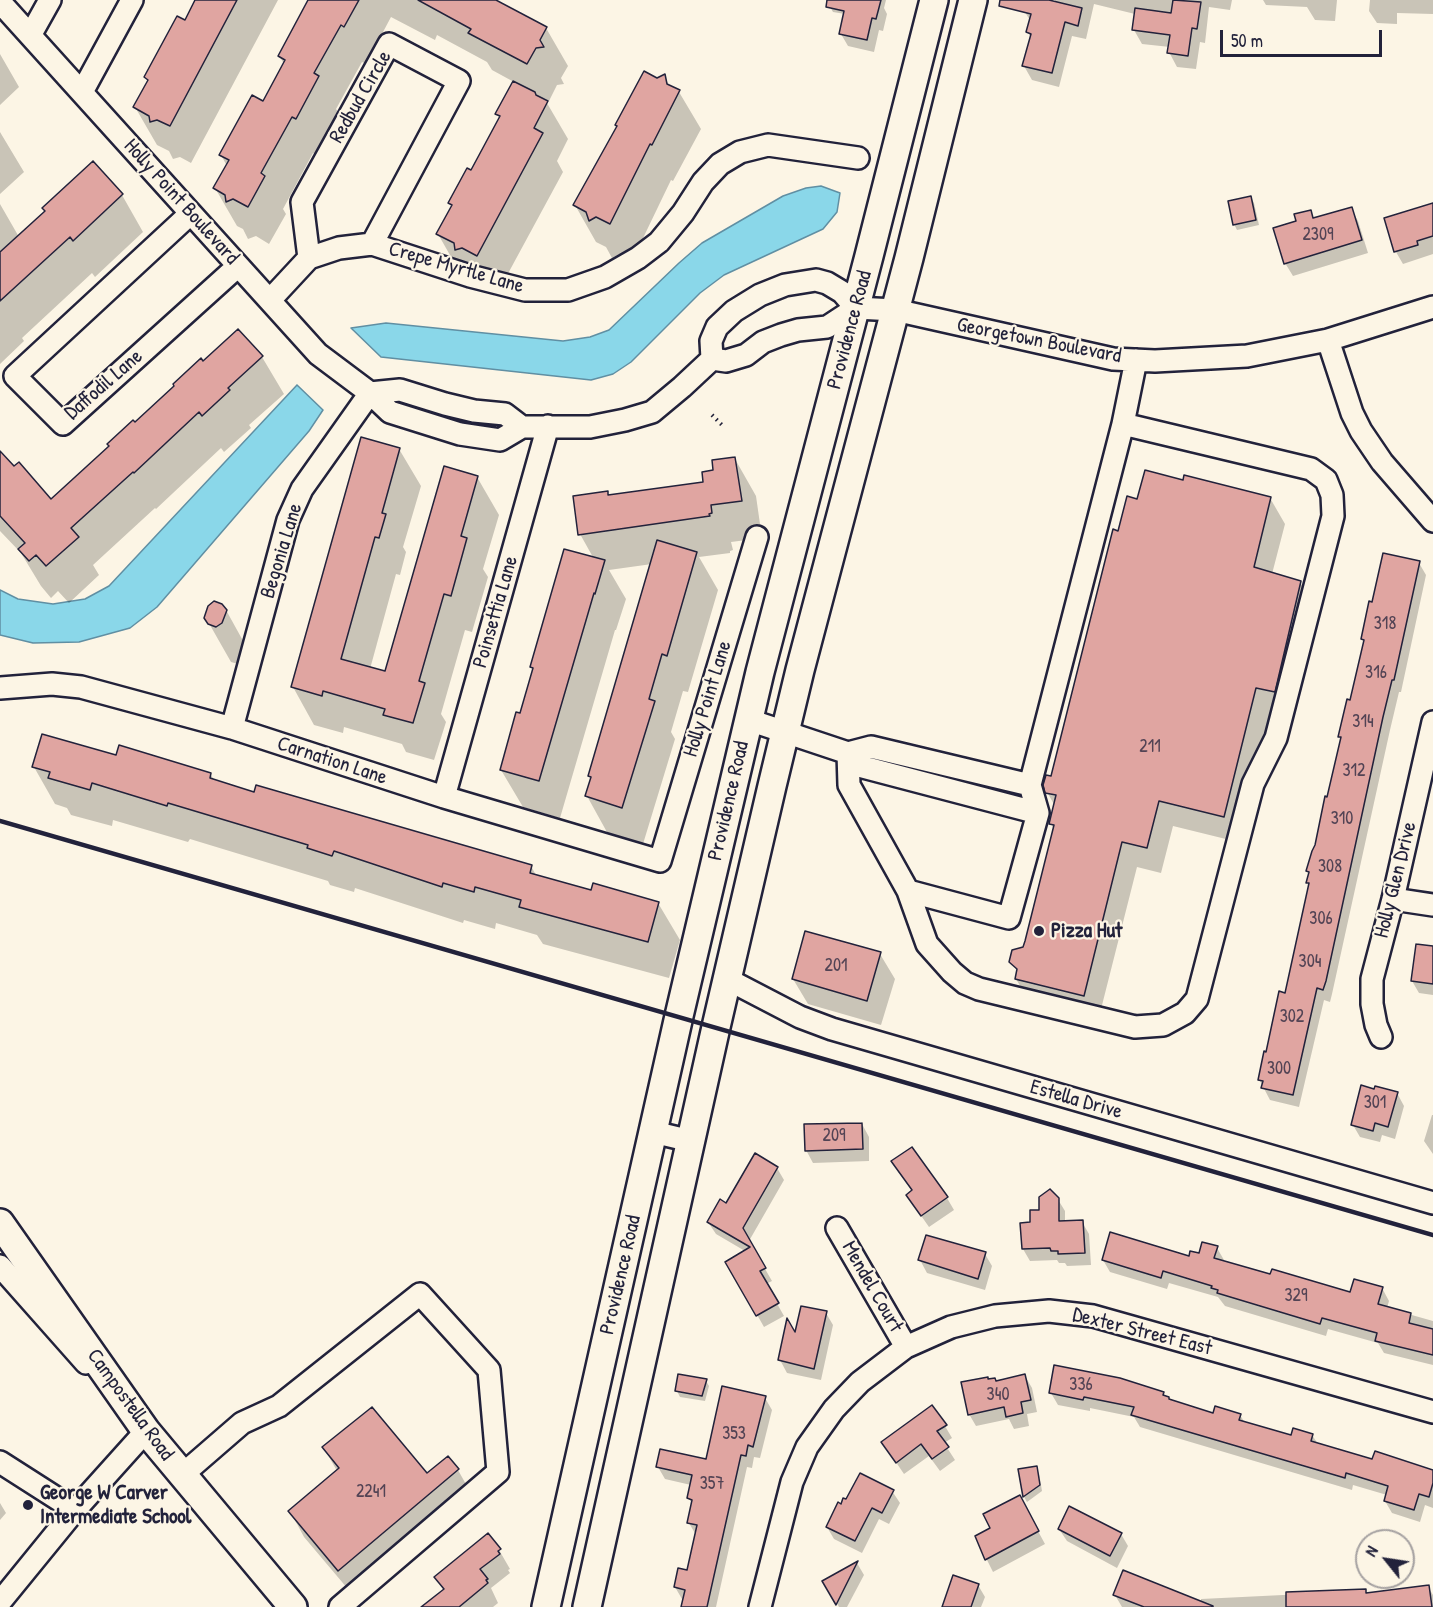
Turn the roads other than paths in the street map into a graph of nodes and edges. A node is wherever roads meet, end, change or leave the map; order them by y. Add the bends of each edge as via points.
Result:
1 (50, 0) edge
2 (132, 0) edge
3 (934, 0) edge
4 (973, 0) edge
5 (0, 2) edge
6 (31, 34) junction
7 (82, 92) junction
8 (858, 158) dead end
9 (190, 214) junction
10 (372, 243) junction
11 (309, 258) junction
12 (238, 266) junction
13 (270, 300) junction
14 (1433, 307) edge
15 (856, 308) junction
16 (895, 310) junction
17 (1328, 340) junction
18 (712, 359) junction
19 (1136, 360) junction
20 (370, 393) junction
21 (1123, 424) junction
22 (548, 426) junction
23 (1433, 521) edge
24 (757, 537) dead end
25 (0, 688) edge
26 (748, 720) junction
27 (1433, 722) edge
28 (232, 728) junction
29 (785, 732) junction
30 (848, 753) junction
31 (1030, 785) junction
32 (444, 797) junction
33 (1038, 813) junction
34 (660, 861) joint
35 (908, 891) junction
36 (1393, 899) junction
37 (1433, 905) edge
38 (727, 979) junction
39 (1381, 1037) dead end
40 (653, 1132) junction
41 (690, 1141) junction
42 (1433, 1203) edge
43 (0, 1223) edge
44 (837, 1228) dead end
45 (0, 1266) edge
46 (906, 1347) junction
47 (1433, 1412) edge
48 (146, 1431) junction
49 (0, 1462) edge
50 (182, 1475) junction
51 (75, 1510) junction
52 (0, 1602) edge
53 (293, 1607) edge
54 (340, 1607) edge
55 (546, 1607) edge
56 (586, 1607) edge
57 (760, 1607) edge

1 - 6 street
2 - 7 street
3 - 15 main road, Providence Road
4 - 16 main road, Providence Road
5 - 6 street, Holly Point Boulevard
6 - 7 street, Holly Point Boulevard
7 - 9 street, Holly Point Boulevard
8 - 10 street, Crepe Myrtle Lane via 768,145 740,152 720,164 703,182 658,242 605,278 568,290 525,290
9 - 12 street, Holly Point Boulevard
9 - 12 street, Daffodil Lane via 15,376 63,424
10 - 11 street, Crepe Myrtle Lane
10 - 11 street, Redbud Circle via 459,81 389,44 302,202
11 - 13 street, Crepe Myrtle Lane
12 - 13 street, Holly Point Boulevard
13 - 20 street, Holly Point Boulevard via 318,354
14 - 17 street, Georgetown Boulevard
15 - 16 street, Georgetown Boulevard
15 - 18 street via 827,327 781,335 746,355 726,361
15 - 18 street via 843,292 827,283 816,280 785,285 734,311 717,327 711,341
15 - 26 main road, Providence Road
16 - 19 street, Georgetown Boulevard via 1058,348
16 - 29 main road, Providence Road
17 - 19 street, Georgetown Boulevard via 1247,356
17 - 23 street via 1361,431
18 - 22 street via 652,412 590,427
19 - 21 street
20 - 22 street via 400,390 455,406 505,414 522,427
20 - 28 street, Begonia Lane via 302,489 288,520
21 - 31 street
21 - 35 street via 1311,469 1326,480 1332,495 1333,516 1276,738 1253,784 1197,999 1185,1013 1163,1025 1135,1027 979,989 952,972 927,944
22 - 32 street, Poinsettia Lane
24 - 34 street, Holly Point Lane
25 - 28 street, Carnation Lane via 52,684 81,687
26 - 29 street
26 - 40 main road, Providence Road
27 - 36 street, Holly Glen Drive
28 - 32 street, Carnation Lane
29 - 30 street
29 - 38 main road, Providence Road
30 - 31 street via 871,747
30 - 33 street via 863,767
30 - 35 street via 849,785
31 - 33 street
32 - 34 street, Carnation Lane
33 - 35 street via 1009,918
36 - 37 street
36 - 39 street, Holly Glen Drive via 1372,979 1374,1014
38 - 41 main road, Providence Road
38 - 42 street, Estella Drive via 832,1029
40 - 41 street
40 - 55 main road, Providence Road
41 - 56 main road, Providence Road
43 - 48 main road, Campostella Road
44 - 46 street, Mendel Court
45 - 48 street
46 - 47 street, Dexter Street East via 951,1327 995,1316 1049,1311 1093,1316
46 - 57 street, Dexter Street East via 860,1382 834,1409 807,1447 792,1482
48 - 50 main road, Campostella Road
48 - 51 street
49 - 51 street
50 - 53 main road, Campostella Road
50 - 54 street via 242,1423 279,1406 420,1294 489,1370 498,1472
51 - 52 street

